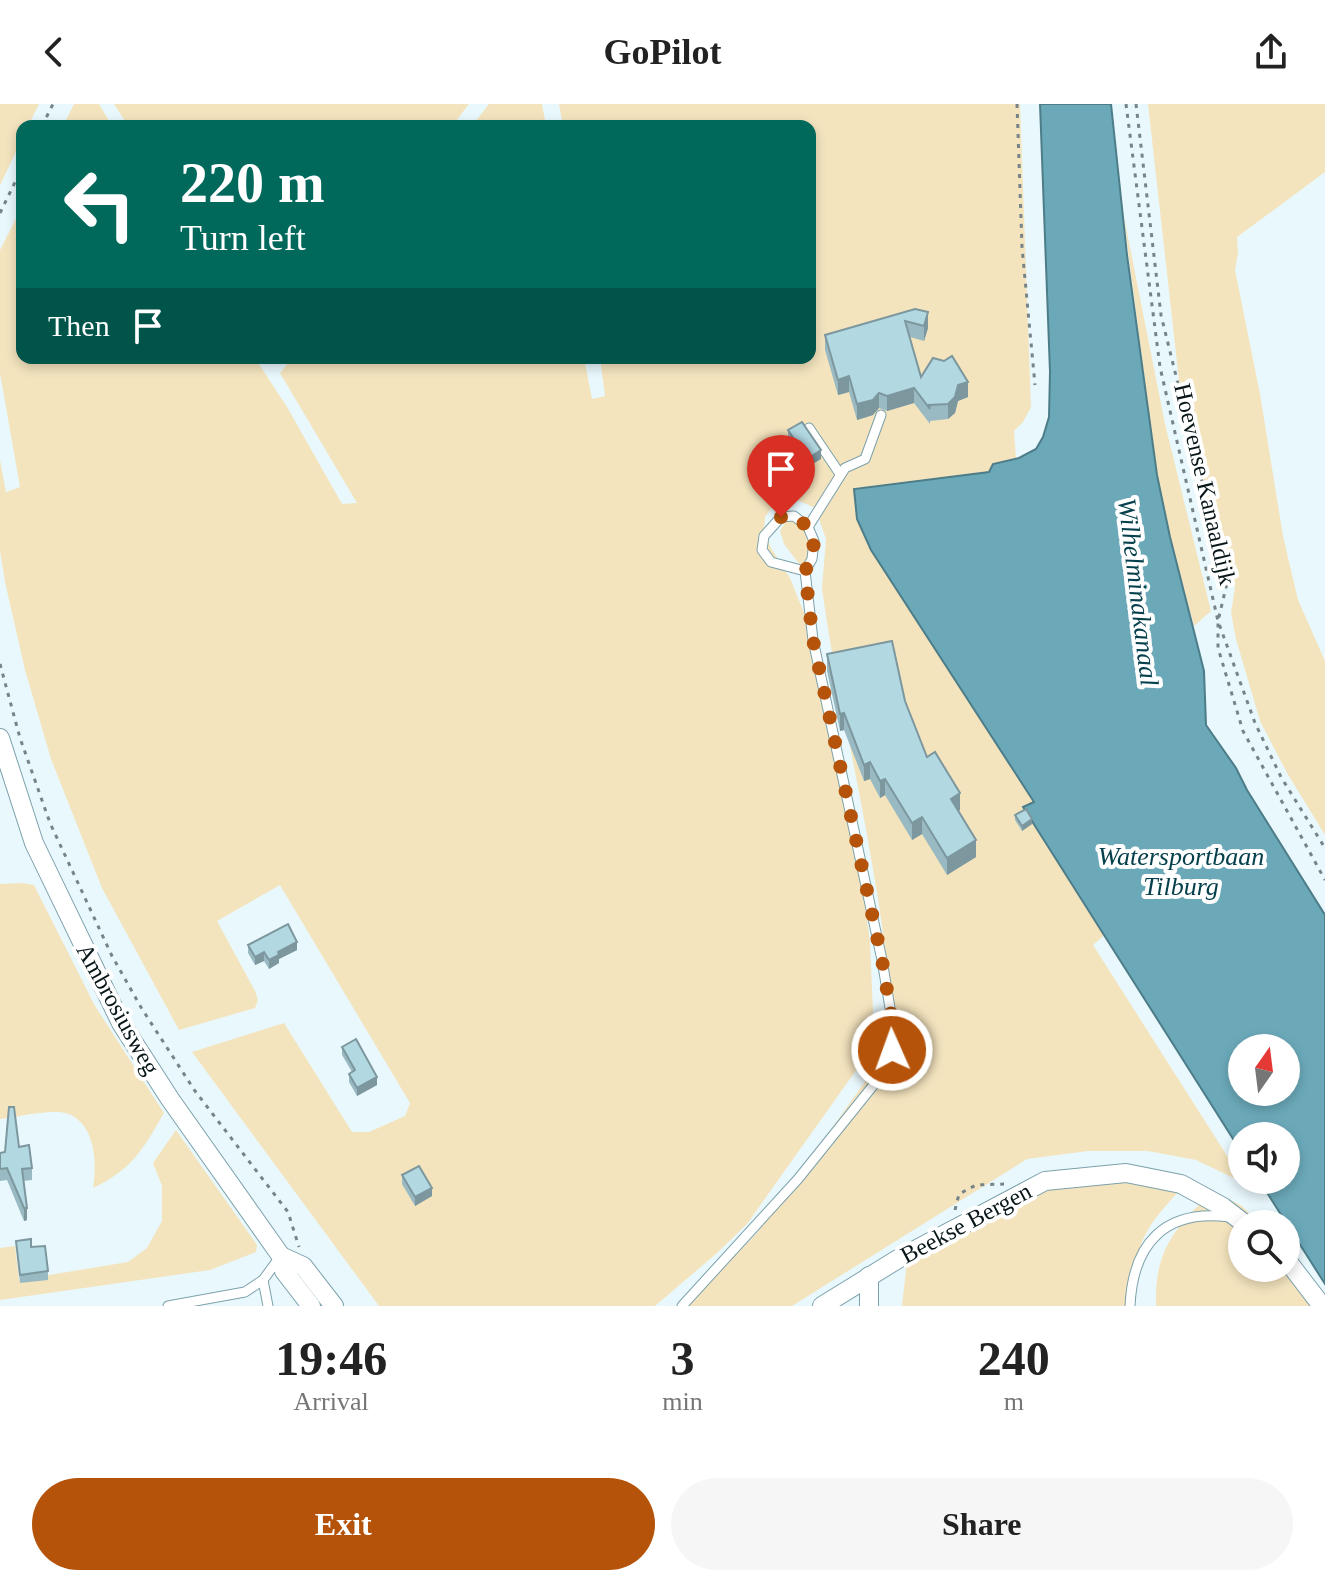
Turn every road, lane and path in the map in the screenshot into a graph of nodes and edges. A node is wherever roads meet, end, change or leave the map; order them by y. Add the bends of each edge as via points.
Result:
1 (1017, 104) edge
2 (1126, 104) edge
3 (1136, 104) edge
4 (16, 180) edge
5 (0, 213) edge
6 (1035, 385) dead end
7 (881, 415) dead end
8 (809, 428) edge
9 (840, 474) junction
10 (808, 527) junction
11 (805, 571) junction
12 (1218, 621) junction
13 (0, 664) edge
14 (0, 738) edge
15 (1325, 848) edge
16 (1325, 880) edge
17 (1228, 1213) edge
18 (1228, 1218) edge
19 (281, 1256) junction
20 (303, 1266) junction
21 (869, 1276) junction
22 (1300, 1277) edge
23 (263, 1280) junction
24 (168, 1306) edge
25 (268, 1306) edge
26 (311, 1306) edge
27 (334, 1306) edge
28 (682, 1306) edge
29 (822, 1306) edge
30 (869, 1306) edge
31 (1130, 1306) edge
32 (1322, 1306) edge

1 - 6 path via 1022,247
2 - 12 path, Hoevense Kanaaldijk via 1160,367
3 - 12 path via 1161,315 1227,583
4 - 5 path
7 - 9 lane via 865,459
8 - 9 lane
9 - 10 lane
10 - 11 lane via 814,541
10 - 11 lane via 794,516 781,517 764,536 762,550 771,562
11 - 28 lane via 813,640 882,960 892,1050 876,1082 798,1179
12 - 15 path, Hoevense Kanaaldijk via 1255,723
12 - 16 path via 1218,648 1243,731
13 - 20 path via 50,823 105,942 195,1091 288,1212
14 - 19 street, Ambrosiusweg via 34,843 121,1023
17 - 21 street, Beekse Bergen via 1181,1184 1126,1173 1045,1181
18 - 31 lane via 1206,1214 1178,1219 1152,1239 1139,1259
19 - 20 street
19 - 23 lane
19 - 26 street, Ambrosiusweg via 284,1271
20 - 27 street
21 - 29 street, Beekse Bergen
21 - 30 street
22 - 32 street
23 - 24 lane via 245,1292
23 - 25 lane

